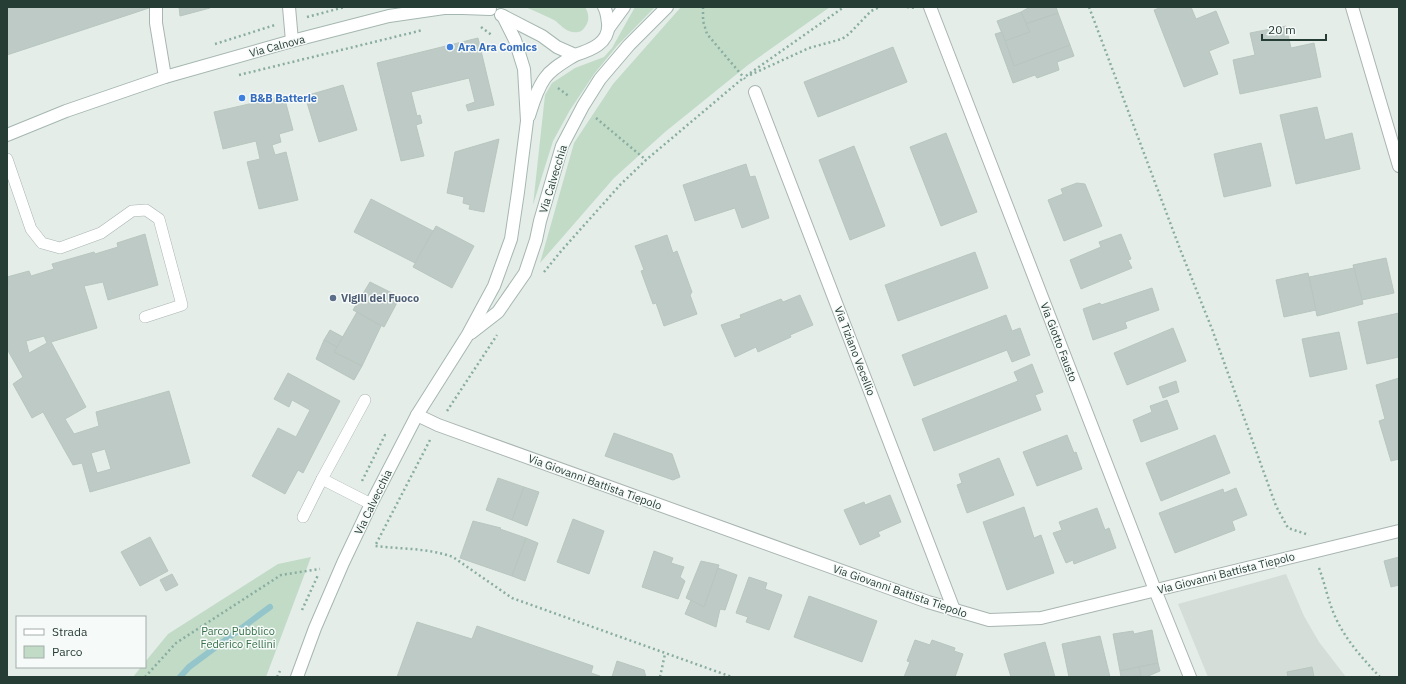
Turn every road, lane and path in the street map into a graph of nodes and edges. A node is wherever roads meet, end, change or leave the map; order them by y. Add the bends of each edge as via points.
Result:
1 (156, 7) edge
2 (289, 7) edge
3 (414, 7) edge
4 (604, 7) edge
5 (624, 7) edge
6 (667, 7) edge
7 (703, 7) edge
8 (844, 7) edge
9 (880, 7) edge
10 (930, 7) edge
11 (1089, 7) edge
12 (1352, 7) edge
13 (490, 8) edge
14 (389, 16) junction
15 (503, 16) junction
16 (427, 29) dead end
17 (608, 29) junction
18 (292, 42) junction
19 (574, 55) junction
20 (238, 76) dead end
21 (165, 77) junction
22 (744, 78) junction
23 (755, 92) joint
24 (527, 121) junction
25 (7, 135) edge
26 (7, 159) edge
27 (1399, 166) edge
28 (544, 273) dead end
29 (145, 317) dead end
30 (500, 332) dead end
31 (467, 336) junction
32 (365, 400) dead end
33 (417, 415) junction
34 (438, 425) junction
35 (322, 478) junction
36 (371, 504) junction
37 (303, 517) dead end
38 (1399, 531) edge
39 (1314, 551) junction
40 (320, 569) dead end
41 (1155, 590) junction
42 (954, 610) junction
43 (665, 654) junction
44 (146, 677) edge
45 (297, 677) edge
46 (660, 677) edge
47 (732, 677) edge
48 (1190, 677) edge
49 (1380, 677) edge

1 - 21 street via 156,23
2 - 18 street
3 - 14 street, Via Calnova
4 - 17 street
5 - 17 street
6 - 31 street, Via Calvecchia via 600,79 583,106 562,146 525,273 498,312
7 - 22 path via 703,21 707,34
8 - 22 path
9 - 22 path via 871,11 842,39 809,48
10 - 41 street, Via Giotto Fausto
11 - 39 path via 1212,329 1276,506 1288,528 1311,536
12 - 27 street
13 - 14 street, Via Calnova via 444,8
13 - 15 street
14 - 18 street, Via Calnova
15 - 19 street
15 - 24 street, Via Calvecchia via 515,40 524,69
16 - 20 path
17 - 19 street, Via Calvecchia via 603,42 589,51
18 - 21 street, Via Calnova
19 - 24 street, Via Calvecchia via 545,78
21 - 25 street, Via Calnova via 66,110
22 - 23 path
22 - 28 path via 620,185
23 - 42 street, Via Tiziano Vecellio
24 - 31 street, Via Calvecchia via 511,239 494,286
26 - 29 lane via 31,229 42,243 60,248 101,233 132,211 146,210 159,219 182,305
30 - 34 path
31 - 33 street, Via Calvecchia
32 - 35 lane
33 - 34 street, Via Giovanni Battista Tiepolo
33 - 36 street, Via Calvecchia
34 - 42 street, Via Giovanni Battista Tiepolo
34 - 43 path via 375,546 443,553 453,557 512,598
35 - 36 lane
35 - 37 lane
36 - 45 street, Via Calvecchia via 315,628
38 - 39 street, Via Giovanni Battista Tiepolo
39 - 41 street, Via Giovanni Battista Tiepolo
39 - 49 path via 1332,610 1339,624 1355,649
40 - 44 path via 281,575 176,643
41 - 42 street, Via Giovanni Battista Tiepolo via 1042,618 989,620
41 - 48 street, Via Giotto Fausto
43 - 46 path
43 - 47 path

